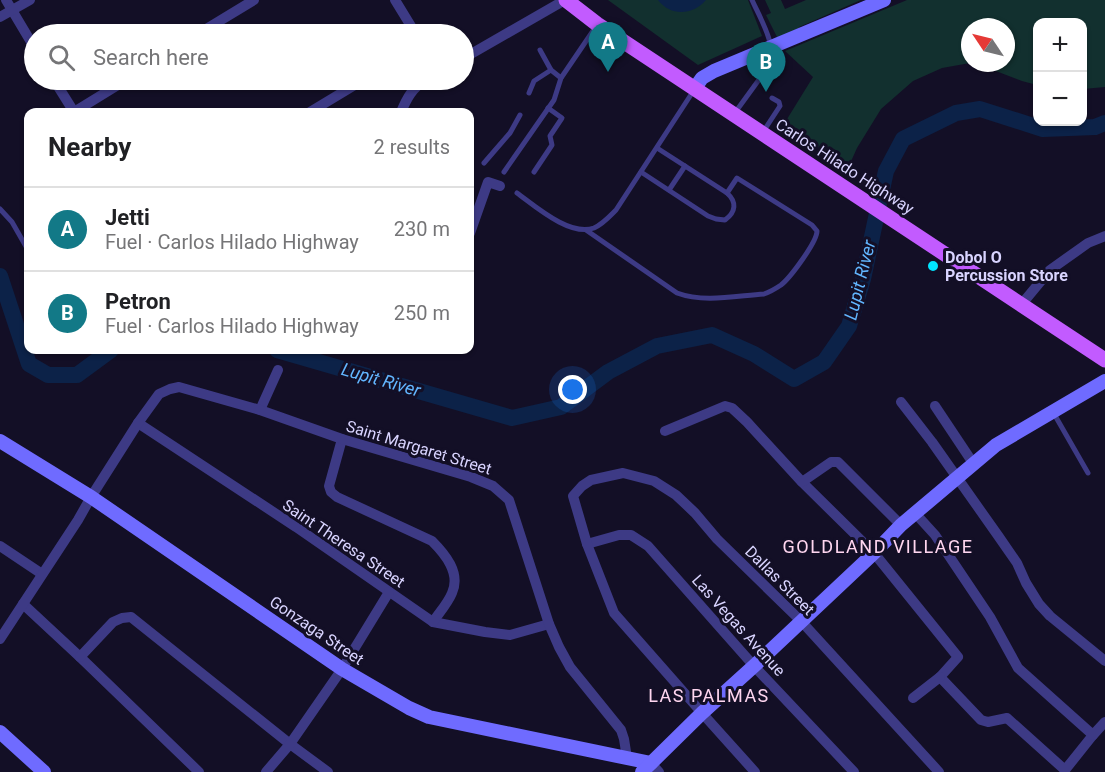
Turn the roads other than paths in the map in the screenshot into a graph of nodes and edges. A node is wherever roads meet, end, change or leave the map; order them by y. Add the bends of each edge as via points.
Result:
1 (6, 0) edge
2 (30, 0) edge
3 (254, 0) edge
4 (395, 0) edge
5 (565, 0) edge
6 (752, 0) edge
7 (884, 0) edge
8 (12, 11) junction
9 (0, 17) edge
10 (214, 24) edge
11 (409, 24) edge
12 (597, 24) junction
13 (24, 31) edge
14 (772, 46) junction
15 (540, 50) dead end
16 (474, 52) edge
17 (550, 70) junction
18 (561, 78) junction
19 (695, 88) junction
20 (60, 90) edge
21 (110, 90) edge
22 (350, 90) edge
23 (413, 90) edge
24 (529, 93) dead end
25 (772, 98) dead end
26 (72, 108) edge
27 (80, 108) edge
28 (326, 108) edge
29 (403, 108) edge
30 (548, 108) junction
31 (734, 114) junction
32 (520, 115) dead end
33 (762, 133) junction
34 (657, 148) junction
35 (484, 163) dead end
36 (685, 166) junction
37 (504, 172) dead end
38 (534, 172) dead end
39 (641, 172) junction
40 (500, 186) dead end
41 (669, 190) junction
42 (517, 193) dead end
43 (727, 193) junction
44 (0, 209) edge
45 (474, 218) edge
46 (586, 230) junction
47 (1105, 236) edge
48 (24, 243) edge
49 (1022, 305) junction
50 (1105, 360) edge
51 (278, 370) dead end
52 (1105, 381) edge
53 (902, 402) dead end
54 (935, 406) dead end
55 (260, 410) junction
56 (1052, 411) junction
57 (138, 423) junction
58 (665, 431) dead end
59 (342, 439) junction
60 (0, 441) edge
61 (973, 463) junction
62 (1088, 473) dead end
63 (957, 477) junction
64 (802, 482) junction
65 (91, 497) junction
66 (915, 513) junction
67 (901, 525) junction
68 (587, 544) junction
69 (0, 546) edge
70 (874, 553) junction
71 (42, 574) junction
72 (389, 592) junction
73 (23, 604) junction
74 (801, 621) junction
75 (433, 622) junction
76 (549, 624) junction
77 (1, 635) edge
78 (80, 657) junction
79 (1105, 661) edge
80 (754, 666) junction
81 (342, 669) junction
82 (940, 676) junction
83 (913, 698) dead end
84 (702, 713) junction
85 (1105, 722) edge
86 (0, 732) edge
87 (1093, 735) junction
88 (290, 744) junction
89 (627, 758) junction
90 (651, 769) edge
91 (1064, 771) edge
92 (44, 772) edge
93 (199, 772) edge
94 (266, 772) edge
95 (328, 772) edge
96 (755, 772) edge
97 (854, 772) edge
98 (939, 772) edge

1 - 8 street
2 - 8 street
3 - 10 street
4 - 11 street
5 - 12 main road, Carlos Hilado Highway
5 - 16 street
6 - 14 lane
7 - 14 street
8 - 9 street
8 - 13 street
12 - 18 lane
12 - 19 main road, Carlos Hilado Highway
14 - 19 street via 714,71
14 - 31 lane via 769,66
15 - 17 lane
17 - 18 lane
17 - 24 lane via 534,81
18 - 30 lane
19 - 31 main road, Carlos Hilado Highway
19 - 34 lane
20 - 26 street
21 - 27 street
22 - 28 street
23 - 29 street
25 - 33 lane via 780,106
30 - 37 lane
30 - 38 lane via 562,118 550,136 552,145
31 - 33 main road, Carlos Hilado Highway
32 - 35 lane
33 - 49 main road, Carlos Hilado Highway
34 - 36 lane
34 - 39 lane
36 - 41 lane
36 - 43 lane
39 - 41 lane
39 - 46 lane via 616,210
40 - 45 street via 488,182
41 - 43 lane via 708,216 725,220 734,209
42 - 46 lane via 559,222
43 - 46 lane via 736,178 817,231 791,274 773,291 686,297
44 - 48 lane
47 - 49 street via 1050,270
49 - 50 main road, Carlos Hilado Highway
51 - 55 street
52 - 56 street
53 - 63 street
54 - 61 street
55 - 57 street, Saint Margaret Street via 179,387 159,394
55 - 59 street, Saint Margaret Street
56 - 61 street
56 - 62 lane
57 - 65 street, Saint Margaret Street
57 - 72 street, Saint Theresa Street
58 - 64 street via 725,406 732,408
59 - 75 street via 329,486 331,492 432,541 450,561 455,580 452,593
59 - 76 street, Saint Margaret Street via 471,477 493,486 509,500
60 - 65 street, Gonzaga Street
61 - 63 street
63 - 66 street
63 - 79 street via 1017,563 1039,604
64 - 67 street via 831,462 838,462
64 - 70 street
65 - 71 street, Saint Margaret Street
65 - 81 street, Gonzaga Street
66 - 67 street
66 - 87 street via 935,535 990,617 1018,668
67 - 70 street
68 - 74 street, Dallas Street via 573,496 582,486 623,473 654,481 695,513
68 - 80 street, Las Vegas Avenue via 631,535 648,546
68 - 84 street via 614,613
69 - 71 street
70 - 74 street
70 - 82 street via 958,657
71 - 73 street, Saint Margaret Street
72 - 75 street, Saint Theresa Street
72 - 81 street
73 - 77 street, Saint Margaret Street
73 - 78 street
74 - 80 street
74 - 98 street, Dallas Street
75 - 76 street, Saint Theresa Street via 510,635
76 - 89 street, Saint Margaret Street via 570,667 621,730
78 - 88 street via 113,622 132,617
78 - 93 street
80 - 84 street
80 - 97 street, Las Vegas Avenue
81 - 88 street
81 - 89 street, Gonzaga Street via 429,717
82 - 83 street
82 - 91 street via 981,720 1007,718
84 - 90 street
84 - 96 street
85 - 87 street
86 - 92 street
87 - 91 street
88 - 94 street
88 - 95 street
89 - 90 street, Gonzaga Street

